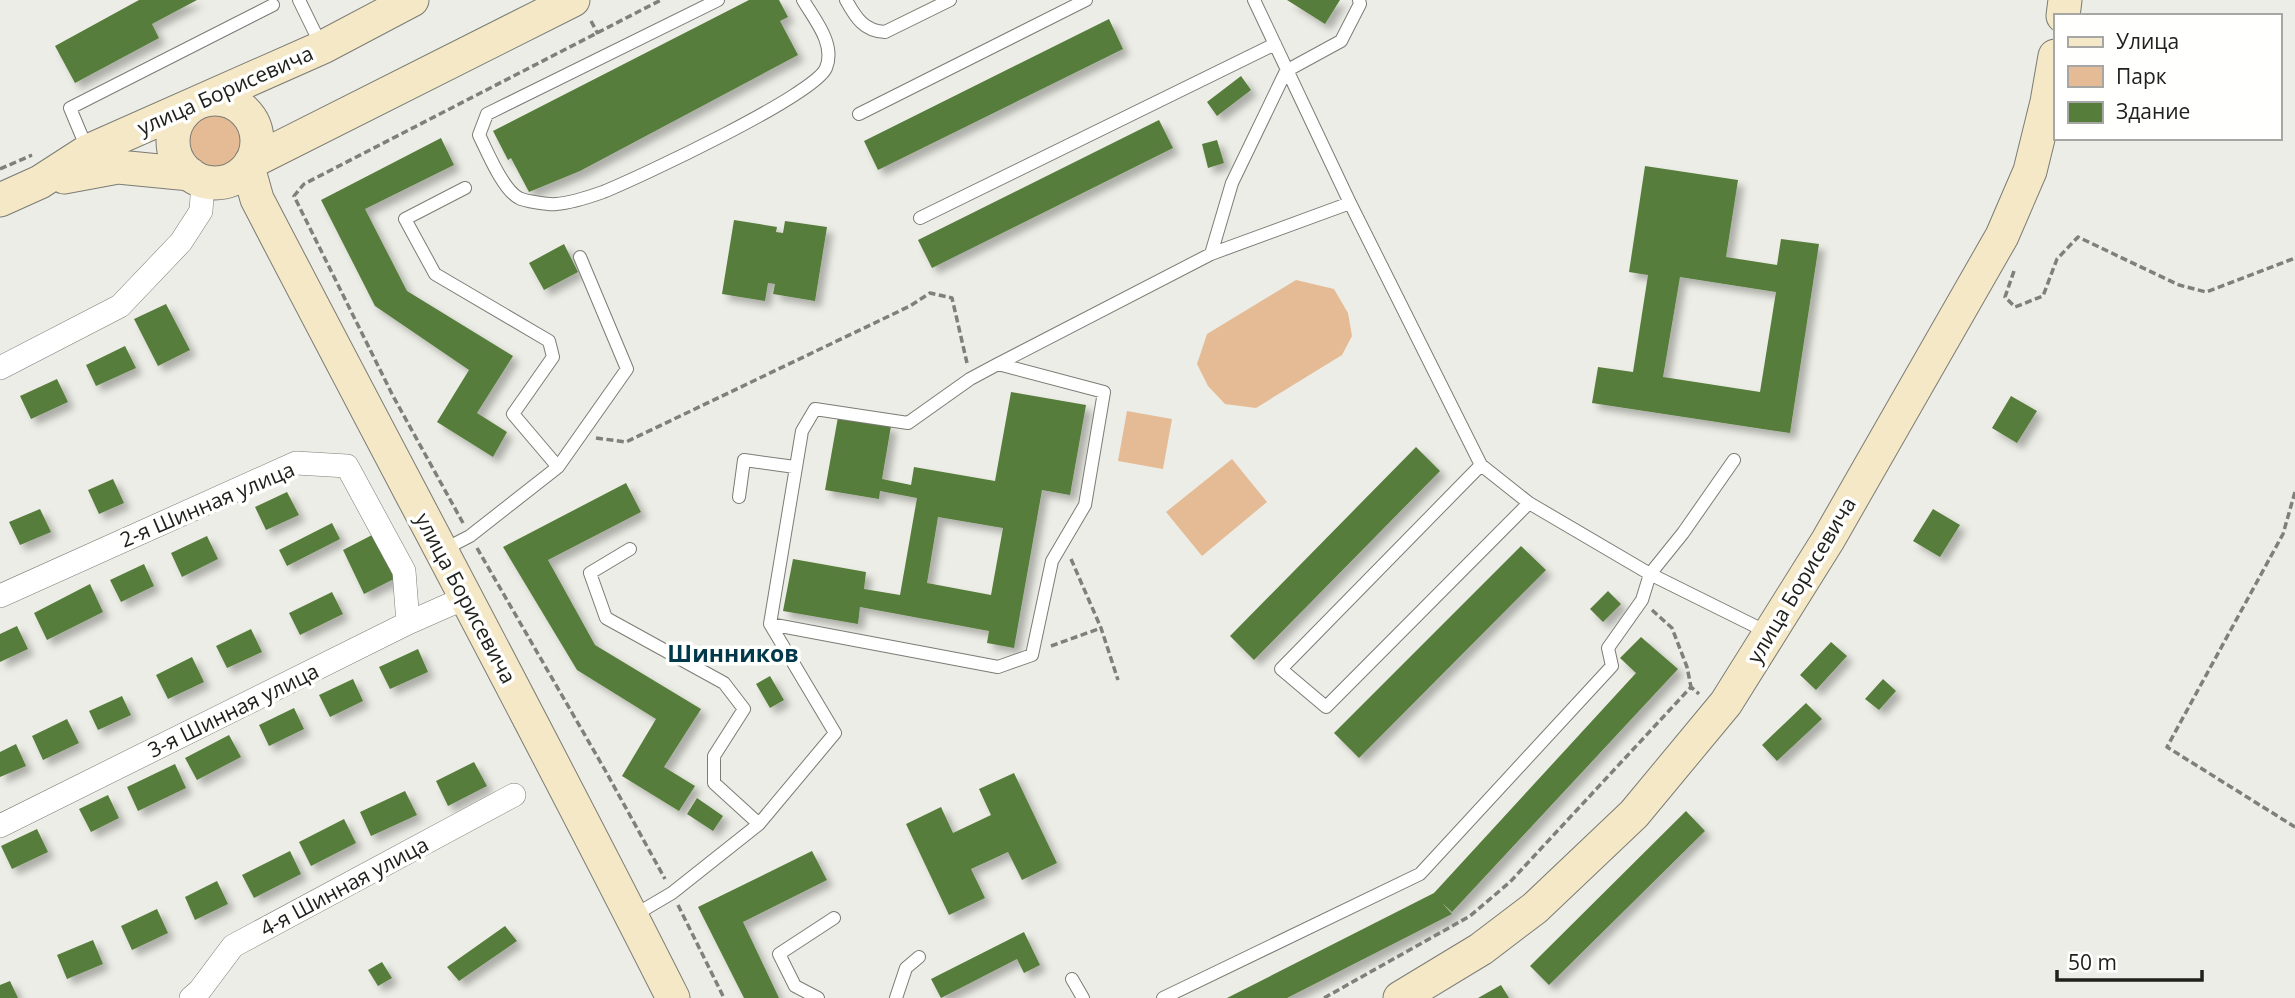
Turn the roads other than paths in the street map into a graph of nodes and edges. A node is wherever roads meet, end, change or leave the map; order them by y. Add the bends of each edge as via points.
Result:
1 (299, 0) edge
2 (412, 0) edge
3 (718, 0) edge
4 (803, 0) edge
5 (846, 0) edge
6 (950, 0) edge
7 (1086, 0) edge
8 (1254, 0) edge
9 (1359, 0) edge
10 (273, 5) dead end
11 (582, 10) edge
12 (1275, 44) junction
13 (323, 47) junction
14 (2054, 63) edge
15 (1286, 71) junction
16 (203, 100) junction
17 (859, 114) dead end
18 (88, 151) junction
19 (250, 164) junction
20 (203, 179) junction
21 (40, 182) junction
22 (465, 188) dead end
23 (257, 199) junction
24 (0, 200) edge
25 (1350, 203) junction
26 (920, 218) dead end
27 (1211, 254) junction
28 (580, 257) dead end
29 (998, 364) junction
30 (0, 368) edge
31 (1734, 460) dead end
32 (1481, 464) junction
33 (558, 467) junction
34 (795, 467) junction
35 (739, 497) dead end
36 (1529, 503) junction
37 (456, 543) junction
38 (630, 549) dead end
39 (1650, 574) junction
40 (0, 596) edge
41 (467, 597) junction
42 (408, 623) junction
43 (770, 624) junction
44 (1770, 633) junction
45 (514, 795) dead end
46 (759, 824) junction
47 (0, 826) edge
48 (632, 916) junction
49 (834, 918) dead end
50 (919, 957) dead end
51 (1072, 979) dead end
52 (191, 998) edge
53 (673, 998) edge
54 (818, 998) edge
55 (896, 998) edge
56 (1083, 998) edge
57 (1163, 998) edge
58 (1400, 998) edge

1 - 13 lane
2 - 13 street, улица Борисевича
3 - 4 lane via 487,114 480,135 500,177 518,198 554,204 601,192 758,117 810,85 825,71 830,56 825,37
5 - 6 lane via 867,28 885,32
7 - 17 lane
8 - 12 lane
9 - 15 lane via 1340,41
10 - 18 lane via 70,108
11 - 19 street
12 - 15 lane
12 - 26 lane
13 - 16 street, улица Борисевича
14 - 44 street, улица Борисевича via 2030,171 2002,236
15 - 25 lane
15 - 27 lane via 1231,183
16 - 18 street, улица Борисевича
16 - 19 street via 231,102 252,120 257,134
16 - 20 street via 181,115 173,140 180,164
18 - 21 street, улица Борисевича
19 - 20 street via 239,175
19 - 23 street, улица Борисевича
20 - 21 street, улица Борисевича via 118,167
20 - 23 street, улица Борисевича
20 - 30 street via 201,211 181,242 120,306
21 - 24 street, улица Борисевича
22 - 33 lane via 405,219 435,274 549,341 554,357 513,414
23 - 37 street, улица Борисевича via 391,457
25 - 27 lane
25 - 32 lane
27 - 29 lane
28 - 33 lane via 627,369
29 - 34 lane via 908,423 815,409 802,431
29 - 43 lane via 1104,392 1085,505 1052,561 1031,654 998,667
31 - 39 lane
32 - 36 lane
32 - 36 lane via 1281,668 1326,707
33 - 37 lane
34 - 35 lane via 744,460
34 - 43 lane
36 - 39 lane
37 - 41 street, улица Борисевича
38 - 46 lane via 590,573 606,618 724,683 744,709 715,756 714,783
39 - 44 lane
39 - 57 lane via 1642,600 1608,648 1612,666 1420,874
40 - 42 street, 2-я Шинная улица via 296,463 347,466 404,570
41 - 42 street, 3-я Шинная улица
41 - 48 street, улица Борисевича
42 - 47 street, 3-я Шинная улица
43 - 46 lane via 835,733
44 - 58 street, улица Борисевича via 1726,703 1634,814 1535,908 1481,949
45 - 52 street, 4-я Шинная улица via 233,946
46 - 48 lane via 672,893
48 - 53 street, улица Борисевича
49 - 54 lane via 779,954 795,986
50 - 55 lane via 906,968
51 - 56 lane

